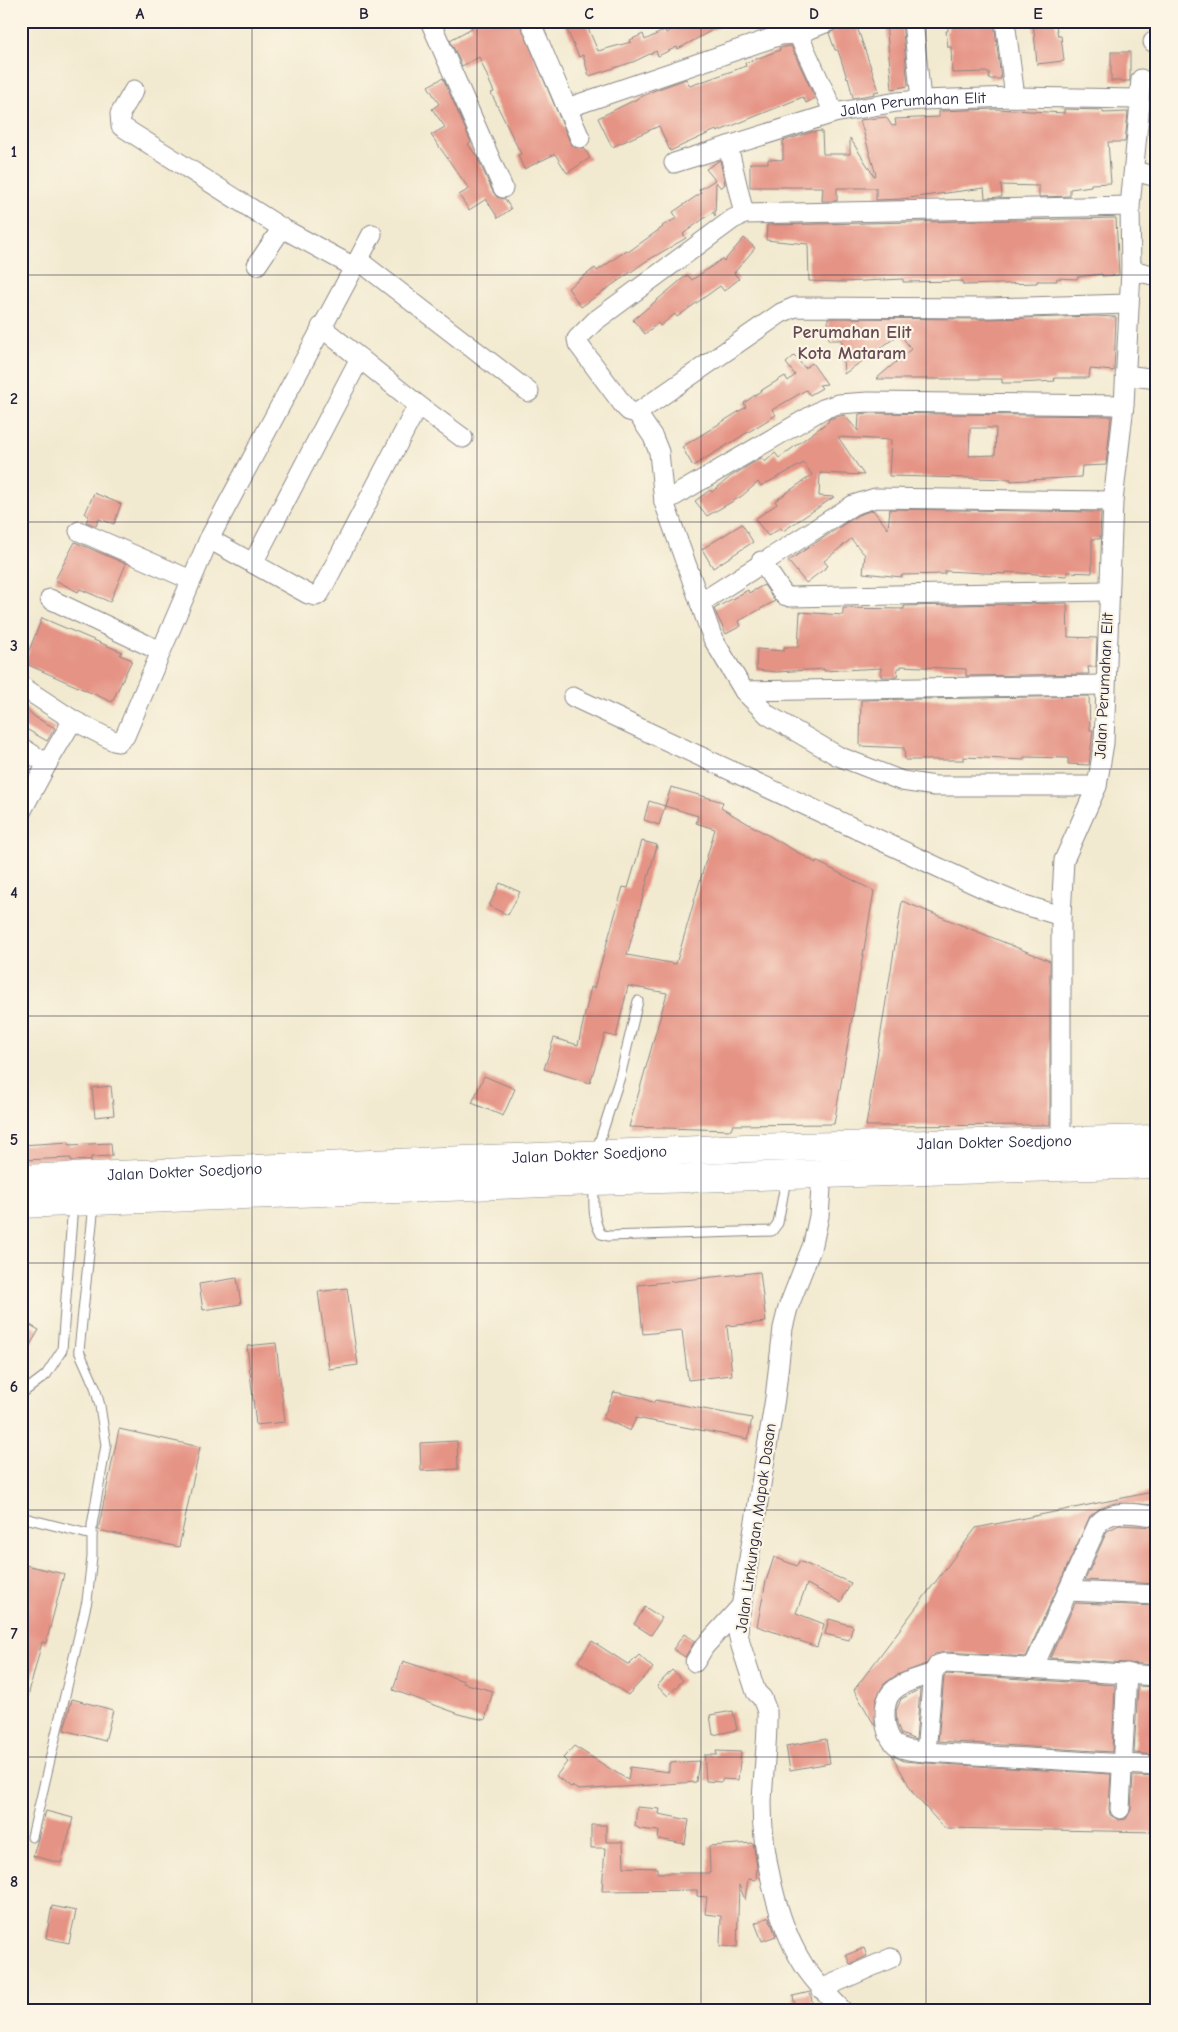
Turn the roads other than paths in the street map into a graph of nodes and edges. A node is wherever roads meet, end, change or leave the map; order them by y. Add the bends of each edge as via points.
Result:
1 (430, 21) edge
2 (530, 21) edge
3 (830, 21) edge
4 (913, 21) edge
5 (1005, 21) edge
6 (798, 34) junction
7 (1141, 78) dead end
8 (134, 90) dead end
9 (1015, 97) junction
10 (921, 100) junction
11 (1139, 101) junction
12 (567, 108) junction
13 (834, 113) junction
14 (580, 138) dead end
15 (728, 146) junction
16 (674, 163) dead end
17 (1134, 171) junction
18 (1157, 176) edge
19 (503, 188) dead end
20 (1130, 206) junction
21 (744, 214) junction
22 (282, 228) junction
23 (372, 234) dead end
24 (356, 263) junction
25 (257, 265) dead end
26 (1131, 270) junction
27 (1157, 276) edge
28 (1128, 304) junction
29 (321, 327) junction
30 (360, 358) junction
31 (1125, 375) junction
32 (1157, 379) edge
33 (529, 392) dead end
34 (418, 405) junction
35 (1124, 405) junction
36 (637, 413) junction
37 (463, 438) dead end
38 (1113, 500) junction
39 (664, 502) junction
40 (79, 531) dead end
41 (210, 539) junction
42 (761, 561) junction
43 (253, 563) junction
44 (191, 580) junction
45 (1108, 591) junction
46 (50, 599) dead end
47 (700, 603) junction
48 (160, 651) junction
49 (1104, 685) junction
50 (21, 686) edge
51 (744, 691) junction
52 (573, 697) dead end
53 (73, 720) junction
54 (21, 747) edge
55 (48, 764) junction
56 (1097, 786) junction
57 (21, 812) edge
58 (1061, 916) junction
59 (638, 1001) dead end
60 (1157, 1139) edge
61 (1061, 1141) junction
62 (1157, 1164) edge
63 (595, 1168) junction
64 (822, 1174) junction
65 (787, 1175) junction
66 (21, 1179) edge
67 (85, 1189) junction
68 (21, 1204) edge
69 (62, 1350) junction
70 (79, 1351) junction
71 (21, 1394) edge
72 (1157, 1516) edge
73 (21, 1517) edge
74 (92, 1534) junction
75 (1068, 1590) junction
76 (1157, 1595) edge
77 (742, 1605) junction
78 (695, 1662) dead end
79 (1033, 1668) junction
80 (933, 1674) junction
81 (1127, 1674) junction
82 (1157, 1676) edge
83 (926, 1752) junction
84 (1121, 1764) junction
85 (1157, 1766) edge
86 (1120, 1809) dead end
87 (32, 1837) dead end
88 (891, 1958) dead end
89 (821, 1989) junction
90 (843, 2011) edge

1 - 19 street
2 - 12 street
3 - 6 street
4 - 10 street
5 - 9 street
6 - 12 street via 781,35
6 - 13 street, Jalan Perumahan Elit
7 - 11 street
8 - 22 street via 120,114 121,126
9 - 10 street, Jalan Perumahan Elit
9 - 11 street, Jalan Perumahan Elit
10 - 13 street, Jalan Perumahan Elit
11 - 17 street, Jalan Perumahan Elit via 1141,109
12 - 14 street
13 - 15 street
15 - 16 street
15 - 21 street
17 - 18 street
17 - 20 street, Jalan Perumahan Elit
20 - 21 street
20 - 26 street, Jalan Perumahan Elit
21 - 36 street via 594,321 577,339 624,406
22 - 24 street
22 - 25 street
23 - 24 street
24 - 29 street
24 - 33 street
26 - 27 street
26 - 28 street, Jalan Perumahan Elit
28 - 31 street, Jalan Perumahan Elit
28 - 36 street via 990,308 795,307 781,313
29 - 30 street
29 - 41 street
30 - 34 street
30 - 43 street
31 - 32 street
31 - 35 street, Jalan Perumahan Elit
34 - 37 street
34 - 43 street via 320,593 316,596 308,594
35 - 38 street, Jalan Perumahan Elit
35 - 39 street via 838,404 823,409
36 - 39 street via 659,452
38 - 42 street via 875,498 853,504
38 - 45 street, Jalan Perumahan Elit
39 - 47 street
40 - 44 street
41 - 43 street
41 - 44 street
42 - 45 street via 784,595 790,597
42 - 47 street
44 - 48 street
45 - 49 street, Jalan Perumahan Elit
46 - 48 street
47 - 51 street via 713,639
48 - 53 street via 123,738 118,742
49 - 51 street
49 - 56 street, Jalan Perumahan Elit via 1104,743
50 - 53 street
51 - 56 street via 768,714 838,756 902,781 935,786
52 - 58 street via 989,891
53 - 55 street
54 - 55 street
55 - 57 street
56 - 58 street, Jalan Perumahan Elit via 1064,860
58 - 61 street, Jalan Perumahan Elit
59 - 63 lane
60 - 61 highway, Jalan Dokter Soedjono
61 - 63 highway, Jalan Dokter Soedjono via 782,1147
62 - 64 highway, Jalan Dokter Soedjono
63 - 65 highway, Jalan Dokter Soedjono
63 - 65 lane via 596,1222 601,1234 608,1236 772,1231 778,1223
63 - 67 highway, Jalan Dokter Soedjono
64 - 65 highway, Jalan Dokter Soedjono
64 - 77 street, Jalan Linkungan Mapak Dasan via 813,1244 783,1328
66 - 67 highway, Jalan Dokter Soedjono
67 - 68 highway, Jalan Dokter Soedjono
67 - 69 lane
67 - 70 lane
69 - 70 lane
69 - 71 lane via 46,1375
70 - 74 lane via 95,1387 106,1445
72 - 75 street via 1112,1513 1105,1516 1098,1524
73 - 74 lane
74 - 87 lane via 88,1601
75 - 76 street
75 - 79 street
77 - 78 street
77 - 89 street, Jalan Linkungan Mapak Dasan via 738,1633 741,1646 756,1692 767,1711 762,1804 768,1863 778,1904 793,1941
79 - 80 street via 945,1663 938,1665
79 - 81 street
80 - 83 street
80 - 83 street via 904,1684 893,1690 887,1699 886,1724 891,1738 908,1750
81 - 82 street
81 - 84 street
83 - 84 street
84 - 85 street
84 - 86 street
88 - 89 street
89 - 90 street, Jalan Linkungan Mapak Dasan

